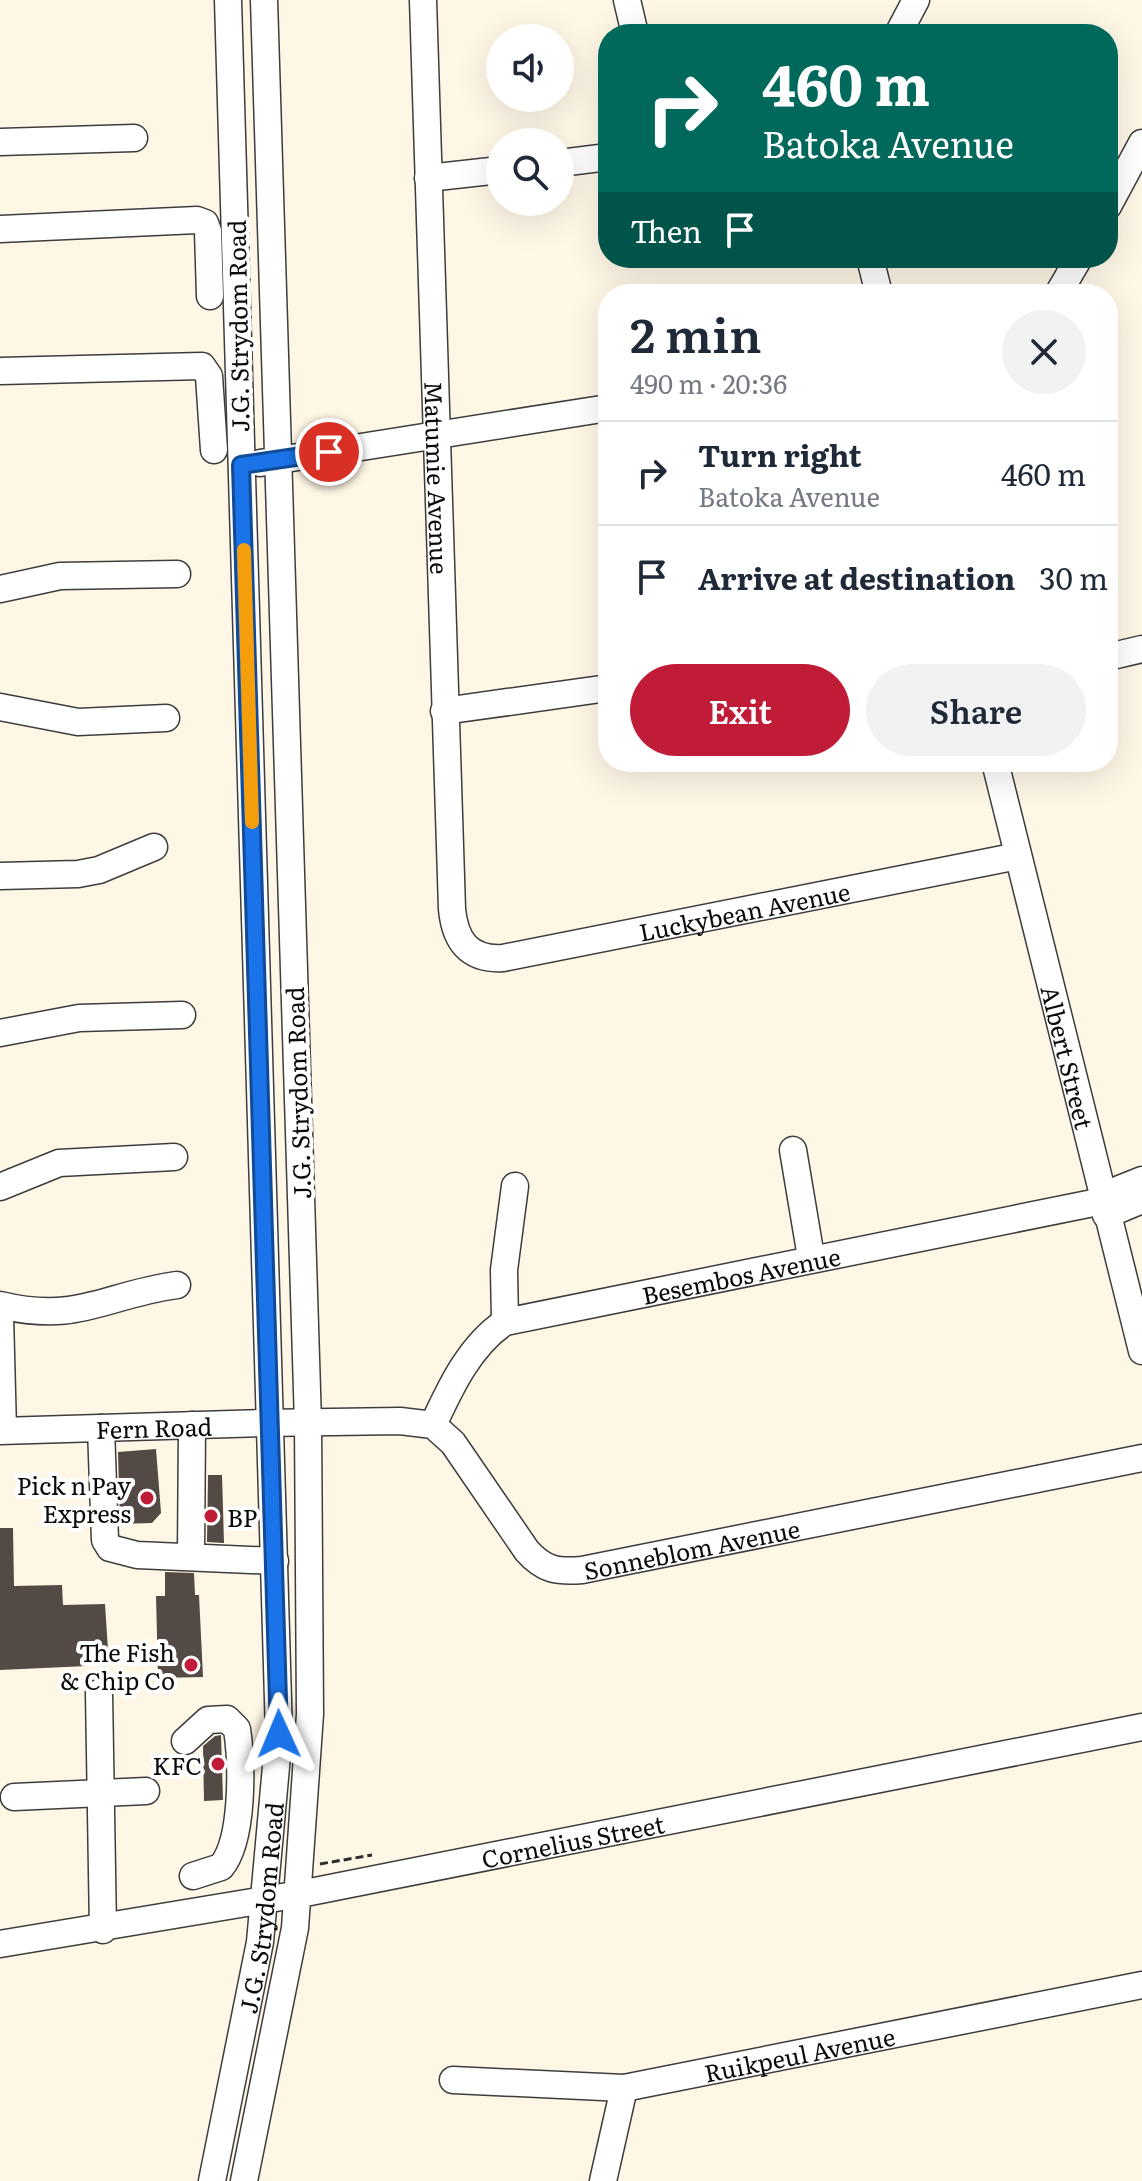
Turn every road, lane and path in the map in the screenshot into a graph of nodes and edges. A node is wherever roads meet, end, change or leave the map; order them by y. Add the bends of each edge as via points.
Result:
1 (228, 0) edge
2 (264, 0) edge
3 (423, 0) edge
4 (627, 0) edge
5 (916, 0) edge
6 (633, 24) edge
7 (903, 24) edge
8 (134, 138) dead end
9 (0, 142) edge
10 (1142, 143) edge
11 (598, 158) edge
12 (574, 161) edge
13 (486, 172) edge
14 (428, 178) junction
15 (1118, 187) edge
16 (0, 229) edge
17 (210, 296) dead end
18 (0, 371) edge
19 (598, 410) edge
20 (437, 434) junction
21 (214, 450) dead end
22 (276, 460) junction
23 (241, 465) junction
24 (177, 574) dead end
25 (0, 589) edge
26 (1142, 649) edge
27 (1118, 655) edge
28 (598, 689) edge
29 (0, 707) edge
30 (444, 711) junction
31 (166, 718) dead end
32 (997, 772) edge
33 (154, 847) dead end
34 (1018, 856) junction
35 (0, 876) edge
36 (469, 951) joint
37 (182, 1015) dead end
38 (0, 1033) edge
39 (793, 1150) dead end
40 (174, 1157) dead end
41 (1142, 1180) edge
42 (515, 1186) dead end
43 (0, 1187) edge
44 (1142, 1200) edge
45 (1104, 1204) junction
46 (811, 1257) junction
47 (177, 1285) dead end
48 (0, 1305) edge
49 (0, 1316) edge
50 (505, 1322) junction
51 (1142, 1351) edge
52 (269, 1423) junction
53 (308, 1423) junction
54 (192, 1425) junction
55 (433, 1425) junction
56 (101, 1428) junction
57 (1, 1430) edge
58 (1142, 1458) edge
59 (191, 1556) junction
60 (275, 1561) junction
61 (99, 1693) dead end
62 (1142, 1727) edge
63 (185, 1741) dead end
64 (146, 1791) dead end
65 (99, 1794) junction
66 (14, 1797) dead end
67 (193, 1876) dead end
68 (300, 1894) junction
69 (266, 1899) junction
70 (103, 1930) junction
71 (0, 1944) edge
72 (1142, 1985) edge
73 (453, 2080) dead end
74 (624, 2088) junction
75 (212, 2181) edge
76 (244, 2181) edge
77 (603, 2181) edge

1 - 23 street, J.G. Strydom Road
2 - 22 street, J.G. Strydom Road
3 - 14 street, Matumie Avenue
4 - 6 street
5 - 7 street
8 - 9 street
10 - 15 street
11 - 12 street
13 - 14 street
14 - 20 street, Matumie Avenue
16 - 17 street via 197,220 208,231
18 - 21 street via 202,366 209,376
19 - 20 street
20 - 22 street
20 - 30 street, Matumie Avenue
22 - 23 street
22 - 53 street, J.G. Strydom Road
23 - 52 street, J.G. Strydom Road
24 - 25 street via 60,576
26 - 27 street
28 - 30 street
29 - 31 street via 78,722
30 - 36 street, Matumie Avenue via 452,909 459,941
32 - 34 street, Albert Street
33 - 35 street via 78,874
34 - 36 street, Luckybean Avenue via 503,958
34 - 45 street, Albert Street
37 - 38 street via 79,1018
39 - 46 street
40 - 43 street via 59,1163
41 - 45 street
42 - 50 street via 504,1270
44 - 45 street
45 - 46 street, Besembos Avenue
45 - 51 street, Albert Street
46 - 50 street, Besembos Avenue
47 - 48 street via 63,1313
49 - 57 street
50 - 55 street via 482,1343 451,1386
52 - 53 street, Fern Road
52 - 54 street, Fern Road
52 - 60 street, J.G. Strydom Road
53 - 55 street
53 - 68 street, J.G. Strydom Road via 310,1714
54 - 56 street, Fern Road
54 - 59 street
55 - 58 street, Sonneblom Avenue via 453,1443 537,1563 557,1571
56 - 57 street, Fern Road
56 - 59 street via 107,1545 137,1555
59 - 60 street
60 - 69 street, J.G. Strydom Road via 279,1734
61 - 65 street
62 - 68 street, Cornelius Street
63 - 67 street via 208,1720 227,1719 237,1729 233,1844 221,1867
64 - 65 street
65 - 66 street
65 - 70 street
68 - 69 street, Cornelius Street
68 - 76 street, J.G. Strydom Road
69 - 70 street, Cornelius Street
69 - 75 street, J.G. Strydom Road
70 - 71 street, Cornelius Street
72 - 74 street, Ruikpeul Avenue
73 - 74 street, Ruikpeul Avenue
74 - 77 street

